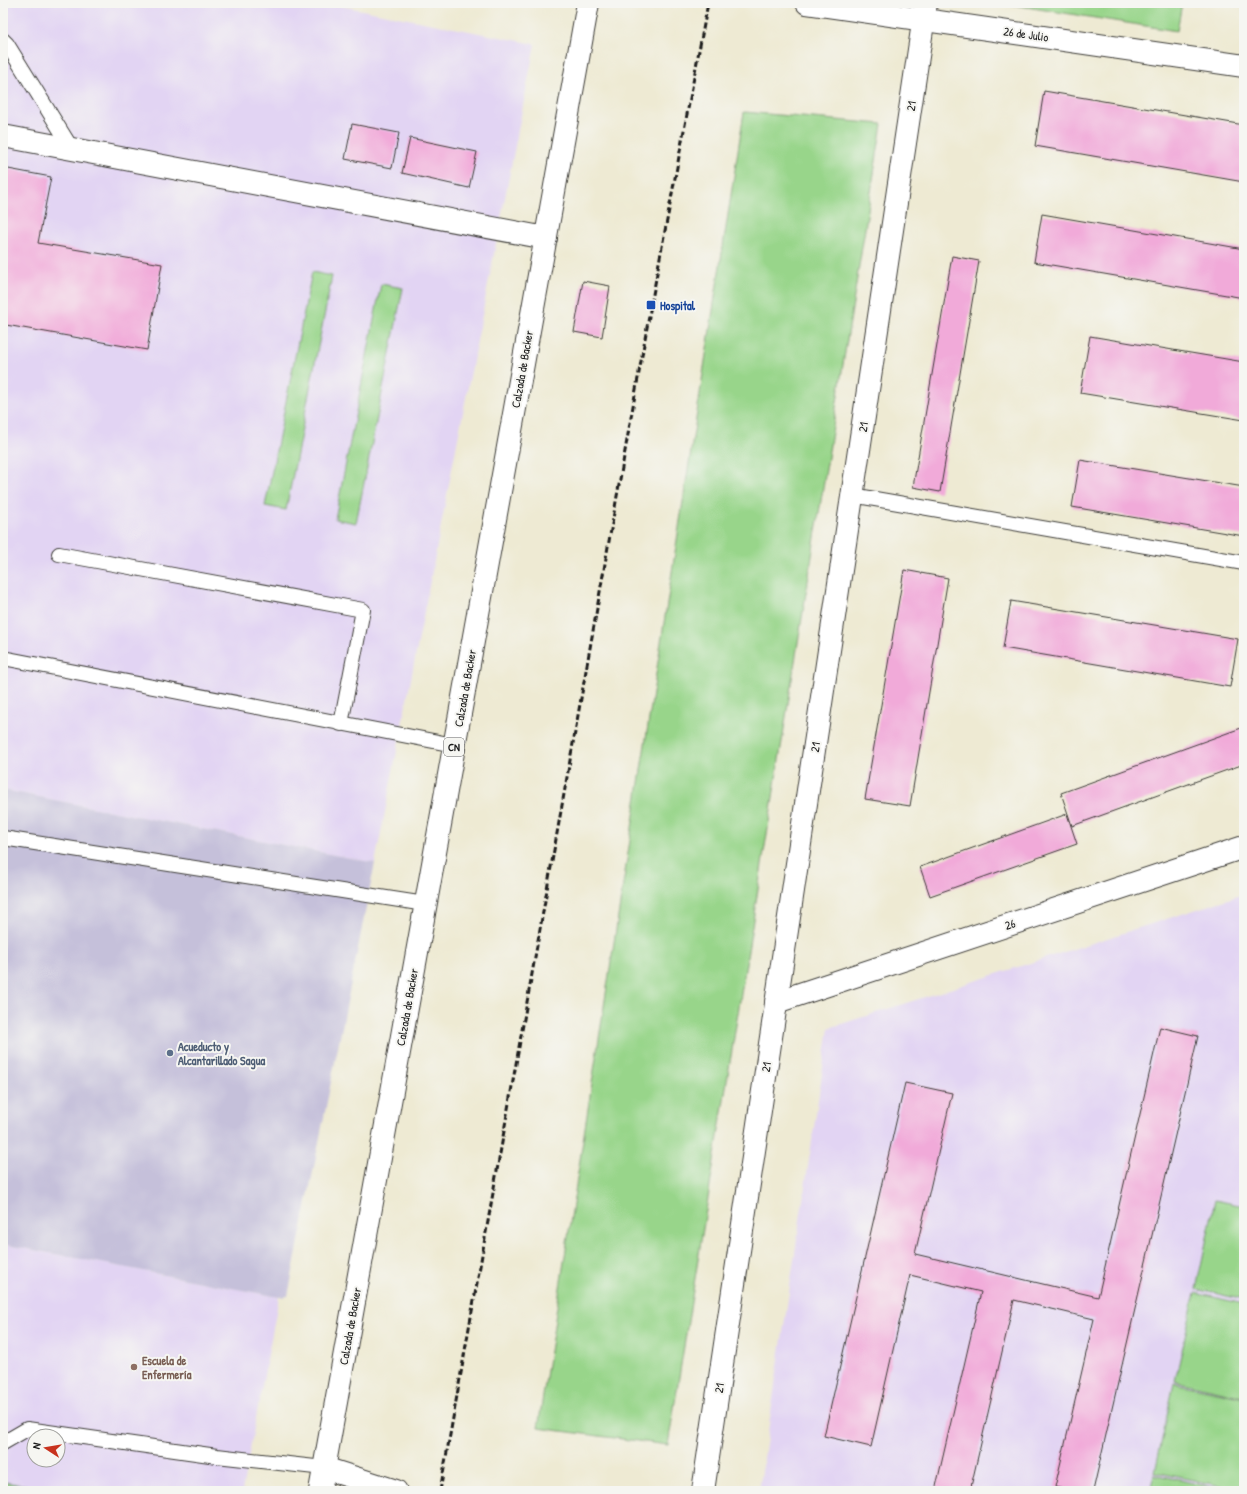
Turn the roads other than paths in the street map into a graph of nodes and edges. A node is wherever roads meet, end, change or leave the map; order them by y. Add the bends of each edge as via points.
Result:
1 (588, 3) edge
2 (807, 3) edge
3 (925, 11) edge
4 (3, 40) edge
5 (1244, 66) edge
6 (3, 136) edge
7 (72, 149) junction
8 (546, 238) junction
9 (852, 495) junction
10 (59, 554) dead end
11 (1244, 563) edge
12 (3, 658) edge
13 (341, 724) junction
14 (454, 745) junction
15 (3, 838) edge
16 (1244, 847) edge
17 (425, 904) junction
18 (776, 1002) junction
19 (3, 1443) edge
20 (324, 1468) junction
21 (320, 1491) edge
22 (396, 1491) edge
23 (703, 1491) edge

1 - 8 street, Calzada de Backer / CN
2 - 3 street, 26 de Julio
3 - 5 street, 26 de Julio
3 - 9 street, 21
4 - 7 lane
6 - 7 street
7 - 8 street
8 - 14 street, Calzada de Backer / CN
9 - 11 lane
9 - 18 street, 21
10 - 13 lane via 363,610
12 - 13 lane
13 - 14 lane
14 - 17 street, Calzada de Backer / CN
15 - 17 lane
16 - 18 street, 26
17 - 20 street, Calzada de Backer / CN
18 - 23 street, 21
19 - 20 lane via 27,1429 217,1456
20 - 21 street, Calzada de Backer / CN
20 - 22 street

